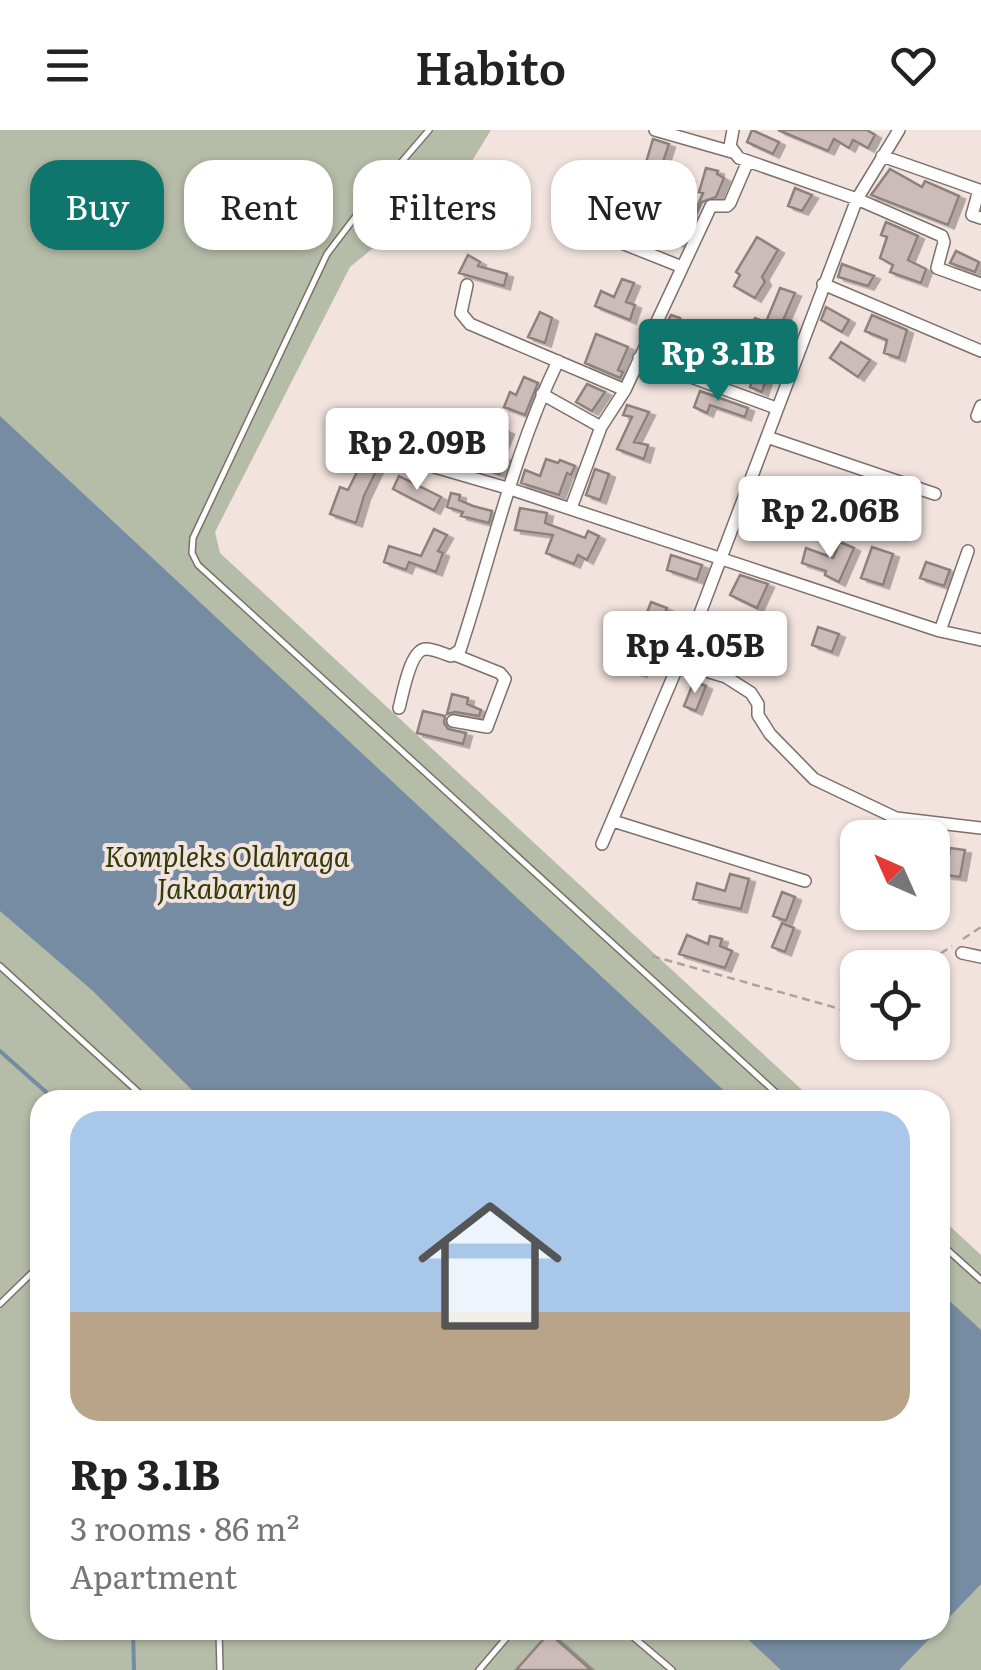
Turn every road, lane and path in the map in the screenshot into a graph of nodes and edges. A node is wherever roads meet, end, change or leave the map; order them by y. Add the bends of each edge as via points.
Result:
1 (429, 130) edge
2 (654, 130) edge
3 (734, 130) edge
4 (898, 130) edge
5 (732, 152) junction
6 (882, 156) junction
7 (748, 161) junction
8 (858, 199) junction
9 (981, 218) edge
10 (638, 250) edge
11 (682, 268) junction
12 (823, 284) junction
13 (981, 284) edge
14 (468, 285) dead end
15 (981, 352) edge
16 (639, 358) junction
17 (558, 361) junction
18 (625, 390) junction
19 (542, 394) junction
20 (776, 408) junction
21 (601, 427) junction
22 (767, 437) junction
23 (359, 446) dead end
24 (506, 488) junction
25 (934, 494) dead end
26 (571, 508) junction
27 (968, 551) dead end
28 (720, 557) junction
29 (940, 631) junction
30 (981, 640) edge
31 (455, 655) junction
32 (679, 663) junction
33 (399, 708) dead end
34 (453, 721) dead end
35 (613, 821) junction
36 (981, 828) edge
37 (602, 844) dead end
38 (805, 881) dead end
39 (962, 953) dead end
40 (652, 956) dead end
41 (981, 956) edge
42 (0, 966) edge
43 (840, 1009) edge
44 (137, 1090) edge
45 (773, 1090) edge
46 (950, 1251) edge
47 (30, 1275) edge
48 (981, 1280) edge
49 (0, 1304) edge
50 (219, 1640) edge
51 (505, 1640) edge
52 (636, 1640) edge
53 (662, 1667) edge
54 (220, 1670) edge
55 (479, 1670) edge
56 (672, 1670) edge

1 - 45 lane via 327,254 192,538 192,553
2 - 5 street
3 - 5 street
4 - 6 street
5 - 7 street
6 - 8 street
6 - 9 street via 980,190 972,215
7 - 8 street
7 - 11 street via 730,203 711,206
8 - 12 street
8 - 13 street via 942,236 936,268
10 - 11 street
11 - 16 street
12 - 15 street
12 - 20 street
14 - 17 street via 461,312 470,324
16 - 18 street
16 - 20 street
17 - 18 street
17 - 19 street
18 - 21 street
19 - 21 street
19 - 24 street
20 - 22 street
21 - 26 street
22 - 25 street
22 - 28 street
23 - 24 street
24 - 26 street
24 - 31 street
26 - 28 street
27 - 29 street
28 - 29 street
28 - 32 street
29 - 30 street
31 - 33 street via 419,651
31 - 34 street via 505,680 487,727
32 - 35 street
32 - 36 street via 726,676 751,693 770,734 814,779 896,818
35 - 37 street
35 - 38 street
39 - 41 street
40 - 43 path
42 - 44 lane
46 - 48 lane
47 - 49 lane
50 - 54 lane
51 - 55 lane
52 - 53 lane
53 - 56 lane

